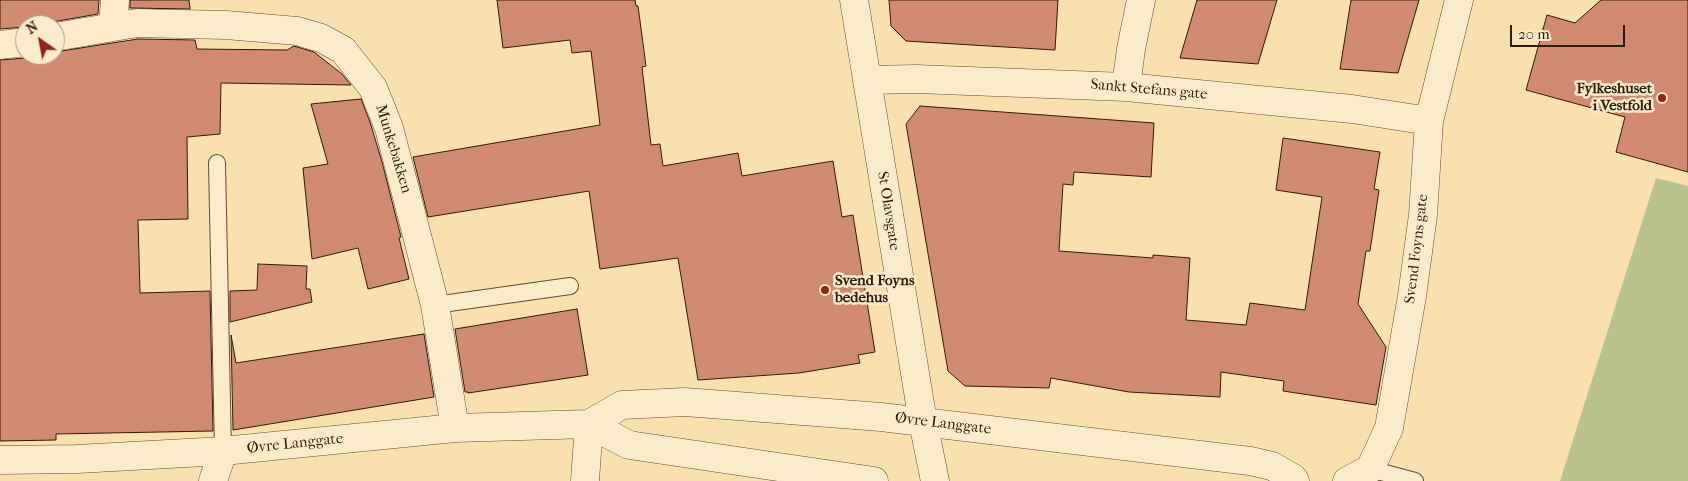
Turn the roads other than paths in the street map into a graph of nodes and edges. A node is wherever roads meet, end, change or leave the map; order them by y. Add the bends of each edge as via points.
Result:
1 (854, 0) edge
2 (1141, 0) edge
3 (1459, 0) edge
4 (114, 13) edge
5 (65, 33) edge
6 (15, 43) edge
7 (0, 45) edge
8 (867, 80) junction
9 (1126, 87) junction
10 (1429, 122) junction
11 (218, 163) dead end
12 (570, 286) dead end
13 (435, 305) junction
14 (923, 422) junction
15 (589, 424) junction
16 (455, 428) junction
17 (223, 451) junction
18 (0, 460) edge
19 (1359, 475) edge
20 (213, 481) edge
21 (585, 481) edge
22 (874, 481) edge
23 (935, 481) edge
24 (1295, 481) edge
25 (1415, 481) edge

1 - 8 street, St Olavsgate
2 - 9 street via 1130,49
3 - 10 street, Svend Foyns gate
4 - 5 street, Munkebakken
4 - 13 street, Munkebakken via 137,23 297,30 343,50 373,88 389,128
6 - 7 street
8 - 9 street, Sankt Stefans gate
8 - 14 street, St Olavsgate
9 - 10 street, Sankt Stefans gate via 1352,109
10 - 19 street, Svend Foyns gate via 1423,215 1389,428
11 - 17 lane
12 - 13 lane
13 - 16 street, Munkebakken
14 - 15 street, Øvre Langgate via 685,402 622,405
14 - 23 street, St Olavsgate
14 - 24 street, Øvre Langgate via 1250,461 1272,466
15 - 16 street, Øvre Langgate
15 - 21 street
15 - 22 street, Øvre Langgate via 629,445
16 - 17 street, Øvre Langgate
17 - 18 street, Øvre Langgate
17 - 20 street
19 - 25 lane

